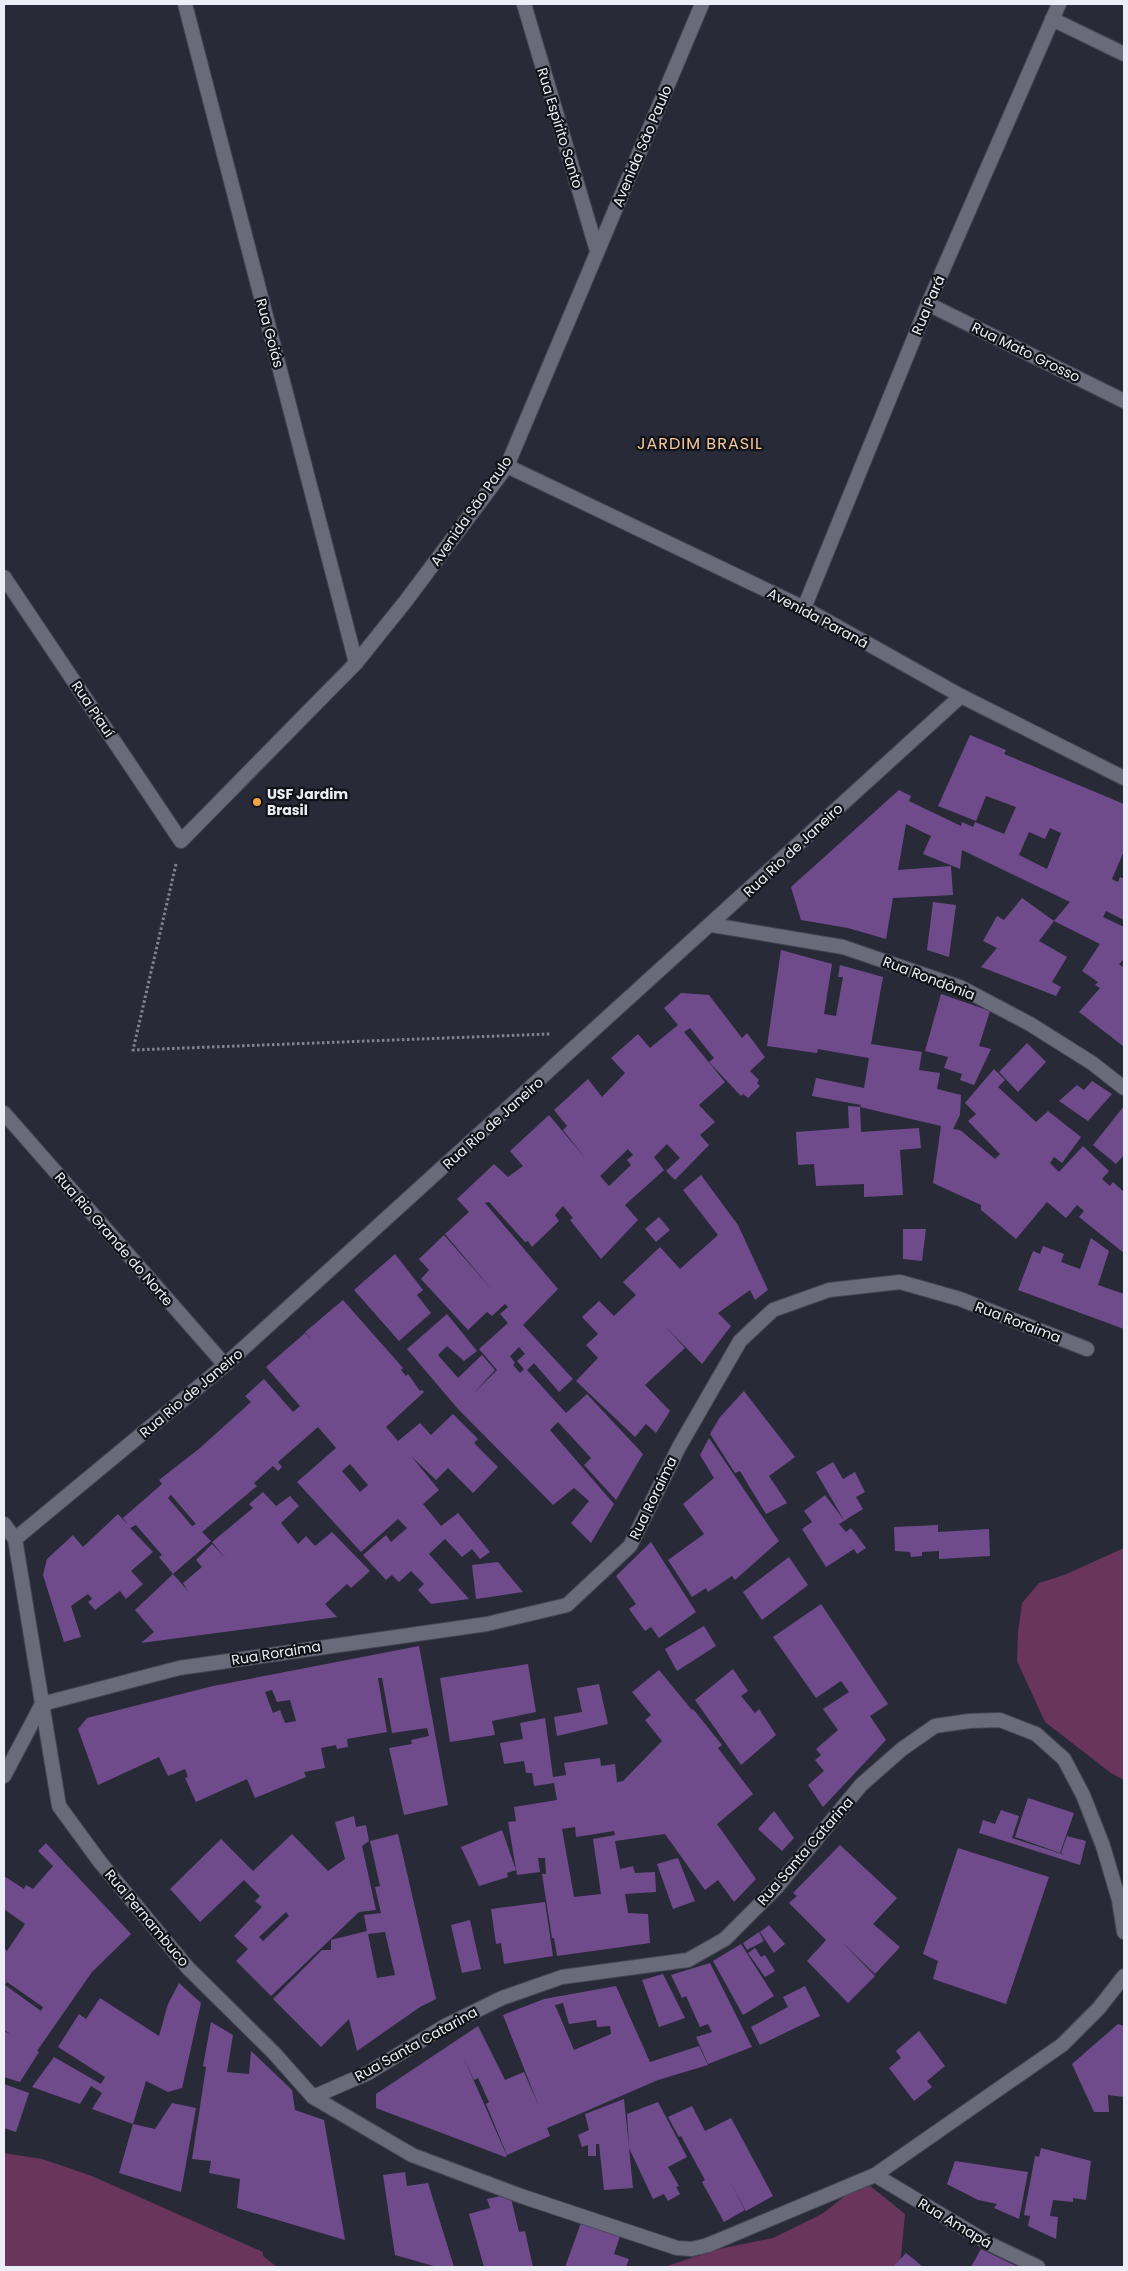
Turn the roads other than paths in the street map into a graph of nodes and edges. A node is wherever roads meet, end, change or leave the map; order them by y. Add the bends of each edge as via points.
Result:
1 (185, 4) edge
2 (524, 4) edge
3 (702, 4) edge
4 (1059, 4) edge
5 (1052, 19) junction
6 (1124, 54) edge
7 (597, 251) junction
8 (928, 304) junction
9 (1124, 401) edge
10 (507, 466) junction
11 (4, 577) edge
12 (804, 608) junction
13 (356, 663) junction
14 (961, 696) junction
15 (1124, 778) edge
16 (182, 841) joint
17 (712, 925) junction
18 (1124, 1088) edge
19 (4, 1113) edge
20 (1087, 1349) dead end
21 (225, 1366) junction
22 (4, 1524) edge
23 (14, 1539) junction
24 (42, 1704) junction
25 (4, 1776) edge
26 (1124, 1932) edge
27 (1124, 1976) edge
28 (313, 2097) junction
29 (875, 2175) junction
30 (1038, 2267) edge

1 - 13 street, Rua Goiás
2 - 7 street, Rua Espírito Santo
3 - 7 street, Avenida São Paulo
4 - 5 street, Rua Pará
5 - 6 street
5 - 8 street, Rua Pará
7 - 10 street, Avenida São Paulo
8 - 9 street, Rua Mato Grosso
8 - 12 street, Rua Pará
10 - 12 street, Avenida Paraná
10 - 13 street, Avenida São Paulo
11 - 16 street, Rua Piauí
12 - 14 street, Avenida Paraná
13 - 16 street, Avenida São Paulo
14 - 15 street, Avenida Paraná
14 - 17 street, Rua Rio de Janeiro
17 - 18 street, Rua Rondônia via 843,946 960,987 1030,1024 1092,1063
17 - 21 street, Rua Rio de Janeiro
19 - 21 street, Rua Rio Grande do Norte
20 - 24 street, Rua Roraima via 960,1299 900,1282 829,1290 773,1310 740,1341 679,1447 630,1546 568,1605 487,1624 179,1668
21 - 23 street, Rua Rio de Janeiro
22 - 23 street, Rua Pernambuco
23 - 24 street, Rua Pernambuco
24 - 25 street
24 - 28 street, Rua Pernambuco via 59,1806 100,1862 188,1968 274,2053
26 - 28 street, Rua Santa Catarina via 1119,1900 1103,1846 1083,1795 1064,1759 1036,1734 1000,1720 935,1726 902,1749 861,1785 778,1887 725,1938 688,1960 562,1978 502,1998 445,2026 368,2073
27 - 29 street via 1099,2008 1062,2044
28 - 29 street, Rua Pernambuco via 412,2155 521,2196 677,2248 708,2245
29 - 30 street, Rua Amapá via 992,2245

